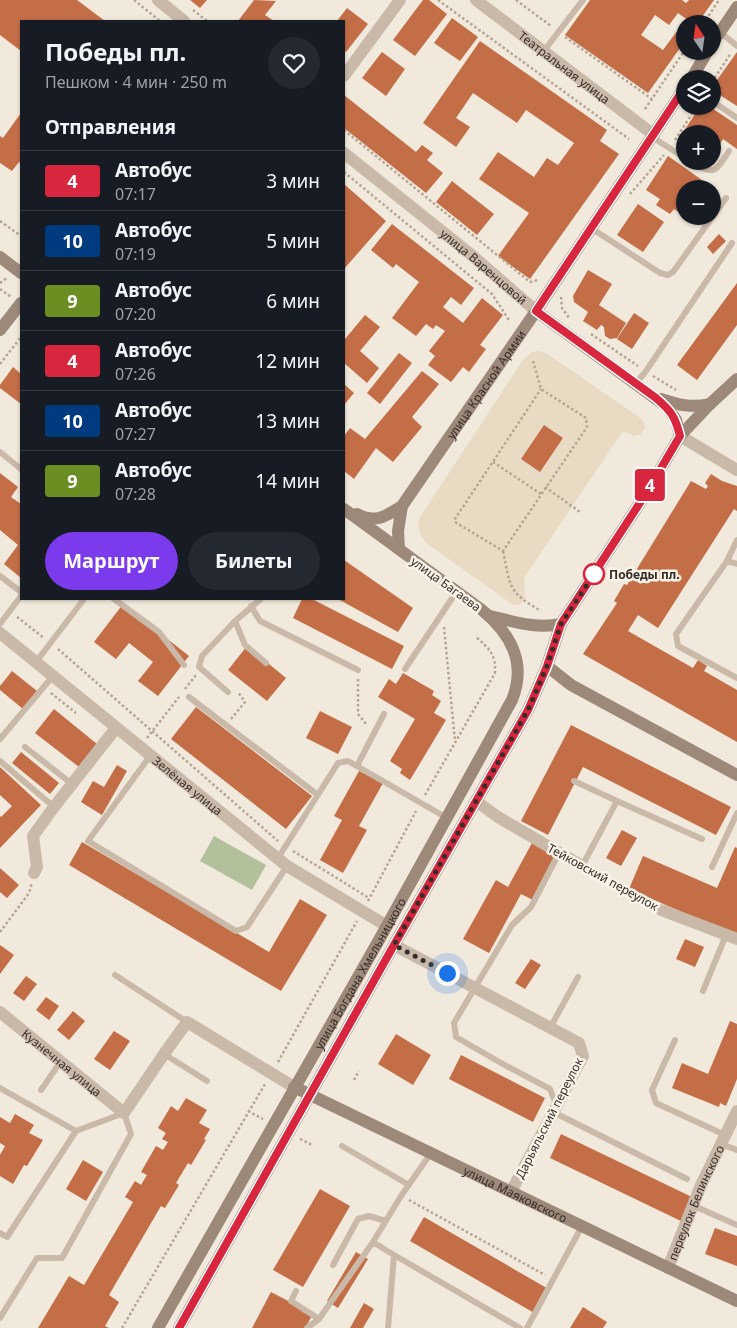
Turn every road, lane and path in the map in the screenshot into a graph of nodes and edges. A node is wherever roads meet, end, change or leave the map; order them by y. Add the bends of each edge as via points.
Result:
1 (134, 0) edge
2 (158, 0) edge
3 (400, 0) edge
4 (438, 0) edge
5 (476, 0) edge
6 (516, 0) edge
7 (583, 0) edge
8 (719, 0) edge
9 (737, 7) edge
10 (709, 15) edge
11 (159, 20) edge
12 (183, 20) edge
13 (721, 31) edge
14 (558, 32) junction
15 (721, 33) edge
16 (736, 45) edge
17 (543, 52) junction
18 (678, 60) edge
19 (720, 70) edge
20 (345, 75) edge
21 (652, 99) junction
22 (676, 101) edge
23 (721, 107) edge
24 (645, 109) dead end
25 (691, 115) edge
26 (737, 118) edge
27 (345, 131) edge
28 (653, 136) junction
29 (629, 139) dead end
30 (670, 148) junction
31 (729, 151) dead end
32 (676, 152) edge
33 (345, 154) edge
34 (721, 163) edge
35 (345, 173) edge
36 (628, 197) dead end
37 (726, 198) dead end
38 (0, 221) edge
39 (591, 228) junction
40 (20, 235) edge
41 (732, 243) dead end
42 (0, 256) edge
43 (20, 272) edge
44 (538, 280) dead end
45 (560, 293) dead end
46 (20, 304) edge
47 (536, 311) junction
48 (509, 320) dead end
49 (577, 324) dead end
50 (584, 329) dead end
51 (0, 330) edge
52 (20, 338) edge
53 (532, 361) dead end
54 (0, 364) edge
55 (646, 371) junction
56 (737, 379) edge
57 (636, 383) junction
58 (541, 389) junction
59 (684, 394) dead end
60 (656, 398) junction
61 (710, 404) junction
62 (680, 436) junction
63 (0, 452) edge
64 (493, 462) junction
65 (20, 468) edge
66 (737, 470) edge
67 (545, 487) junction
68 (541, 494) junction
69 (402, 506) junction
70 (345, 508) edge
71 (345, 509) edge
72 (580, 512) dead end
73 (737, 540) edge
74 (399, 549) junction
75 (503, 551) junction
76 (727, 561) junction
77 (737, 564) edge
78 (0, 576) edge
79 (20, 591) edge
80 (457, 591) junction
81 (20, 597) edge
82 (83, 600) edge
83 (115, 600) edge
84 (260, 600) edge
85 (251, 606) junction
86 (10, 611) junction
87 (541, 611) dead end
88 (443, 613) junction
89 (490, 616) junction
90 (235, 621) junction
91 (0, 624) edge
92 (561, 624) junction
93 (0, 633) edge
94 (475, 636) dead end
95 (51, 642) junction
96 (36, 662) junction
97 (266, 663) dead end
98 (184, 665) dead end
99 (547, 666) junction
100 (405, 669) dead end
101 (358, 670) joint
102 (53, 676) junction
103 (737, 678) edge
104 (228, 692) dead end
105 (189, 697) dead end
106 (384, 714) dead end
107 (116, 728) junction
108 (364, 732) dead end
109 (0, 739) edge
110 (455, 743) junction
111 (25, 747) dead end
112 (150, 756) junction
113 (0, 761) edge
114 (357, 766) junction
115 (737, 775) edge
116 (574, 781) dead end
117 (72, 784) junction
118 (318, 795) junction
119 (476, 801) junction
120 (617, 801) junction
121 (420, 803) junction
122 (54, 807) junction
123 (737, 813) edge
124 (447, 818) junction
125 (702, 839) dead end
126 (285, 846) junction
127 (559, 853) junction
128 (282, 862) junction
129 (582, 866) junction
130 (712, 867) dead end
131 (34, 874) joint
132 (369, 898) junction
133 (661, 910) joint
134 (362, 911) junction
135 (387, 926) junction
136 (0, 932) edge
137 (731, 937) edge
138 (394, 945) junction
139 (115, 975) dead end
140 (578, 977) dead end
141 (474, 988) junction
142 (703, 991) dead end
143 (0, 1012) edge
144 (187, 1022) junction
145 (550, 1028) junction
146 (675, 1040) dead end
147 (164, 1054) junction
148 (61, 1062) junction
149 (359, 1072) dead end
150 (271, 1074) junction
151 (354, 1080) dead end
152 (207, 1081) dead end
153 (294, 1087) junction
154 (0, 1088) edge
155 (41, 1090) dead end
156 (310, 1095) junction
157 (554, 1109) junction
158 (248, 1111) junction
159 (737, 1111) edge
160 (124, 1113) junction
161 (263, 1119) dead end
162 (76, 1131) junction
163 (300, 1139) dead end
164 (722, 1140) junction
165 (312, 1145) dead end
166 (342, 1146) dead end
167 (737, 1150) edge
168 (431, 1153) junction
169 (687, 1179) dead end
170 (409, 1185) junction
171 (511, 1192) junction
172 (401, 1196) junction
173 (694, 1206) junction
174 (386, 1222) junction
175 (737, 1224) edge
176 (582, 1226) junction
177 (0, 1233) edge
178 (373, 1242) junction
179 (394, 1255) junction
180 (333, 1264) dead end
181 (668, 1268) junction
182 (554, 1279) junction
183 (296, 1291) dead end
184 (737, 1301) edge
185 (0, 1318) edge
186 (319, 1319) junction
187 (122, 1328) edge
188 (158, 1328) edge
189 (179, 1328) edge
190 (309, 1328) edge
191 (388, 1328) edge
192 (520, 1328) edge
193 (527, 1328) edge

1 - 11 path
2 - 12 street
3 - 20 street
4 - 29 path
5 - 17 street, Театральная улица
6 - 14 path
7 - 14 lane
8 - 10 path
9 - 13 main road
14 - 17 lane
14 - 21 path
15 - 16 lane
16 - 19 path
17 - 28 street, Театральная улица
18 - 21 path
21 - 24 path
22 - 28 main road, улица Красной Армии
23 - 26 lane
25 - 30 path
27 - 44 path via 530,282
28 - 30 lane
28 - 39 main road, улица Красной Армии
30 - 32 lane
30 - 36 path
31 - 34 lane
33 - 47 street, улица Варенцовой
35 - 48 path via 492,294
37 - 39 lane via 668,275
38 - 40 path
39 - 47 main road, улица Красной Армии
41 - 55 lane
42 - 43 main road
45 - 49 path via 562,308
46 - 51 main road
47 - 57 main road, улица Варенцовой
47 - 69 main road, улица Красной Армии
50 - 55 path
52 - 54 path
53 - 58 path
55 - 57 lane
55 - 59 path
56 - 61 main road, улица Богдана Хмельницкого
57 - 60 main road, улица Варенцовой
58 - 64 path
58 - 67 path via 586,418 587,422 587,427
60 - 61 main road via 684,406
60 - 62 main road, улица Варенцовой via 676,420
61 - 62 main road, улица Богдана Хмельницкого
62 - 66 street
62 - 92 main road, улица Богдана Хмельницкого
63 - 65 lane
64 - 68 path
64 - 75 path via 455,519
67 - 68 path
67 - 72 path
68 - 75 path
69 - 70 main road, улица Красной Армии via 384,517 367,519
69 - 74 main road, улица Красной Армии
71 - 74 main road, улица Багаева
73 - 76 lane
74 - 80 main road, улица Багаева
75 - 87 path via 511,588 522,600
76 - 77 lane
76 - 103 lane via 676,634 678,646
78 - 79 lane
80 - 88 lane
80 - 89 main road, улица Багаева
81 - 86 lane
82 - 95 lane
83 - 98 lane via 159,632
84 - 85 lane
85 - 90 lane
85 - 101 lane via 260,622
86 - 91 lane
86 - 95 path
88 - 100 lane
88 - 110 path
89 - 92 main road, улица Багаева via 529,626
89 - 124 main road, улица Богдана Хмельницкого via 510,641 517,662 517,685 512,700
90 - 97 lane via 245,645
90 - 104 lane via 202,656 199,667
92 - 99 main road, улица Богдана Хмельницкого
93 - 96 street, Зелёная улица
94 - 110 path via 492,651 495,673
95 - 96 lane
95 - 126 path
96 - 102 street, Зелёная улица
99 - 115 main road via 571,684
99 - 119 main road, улица Богдана Хмельницкого via 528,710
101 - 108 path via 358,714 367,725
102 - 107 street, Зелёная улица
102 - 109 lane
105 - 118 lane
106 - 114 lane
107 - 112 street, Зелёная улица
107 - 117 street
110 - 121 path
111 - 117 lane
112 - 128 street, Зелёная улица
112 - 128 lane via 88,842 236,931 247,927
113 - 122 lane
114 - 118 lane via 348,761 338,762
114 - 121 lane
116 - 120 lane
117 - 122 street
118 - 126 lane
119 - 127 street, Тейковский переулок
119 - 138 main road, улица Богдана Хмельницкого
120 - 125 lane
120 - 129 lane
121 - 124 lane
121 - 132 path
122 - 131 street via 33,836 37,867
123 - 130 lane
124 - 135 main road, улица Богдана Хмельницкого
126 - 128 lane
126 - 132 path
127 - 129 street, Тейковский переулок
127 - 141 lane via 531,907 512,925
128 - 134 street, Зелёная улица
129 - 133 path, Тейковский переулок
131 - 136 path via 29,893
132 - 134 path
133 - 137 street, Тейковский переулок
134 - 135 street, Зелёная улица
134 - 150 path
135 - 153 main road, улица Богдана Хмельницкого
137 - 142 lane
138 - 141 street, Дарьяльский переулок
138 - 156 main road, улица Богдана Хмельницкого
139 - 144 lane
140 - 145 lane
141 - 145 street, Дарьяльский переулок
141 - 157 lane via 454,1023 456,1037 550,1089
143 - 148 street, Кузнечная улица
144 - 147 street
144 - 150 street
145 - 157 street, Дарьяльский переулок via 578,1043 583,1056
146 - 164 lane via 652,1090 656,1104
147 - 152 lane
147 - 160 street
148 - 155 lane
148 - 160 street, Кузнечная улица
149 - 151 path
150 - 153 street
150 - 158 path
153 - 156 main road, улица Маяковского
153 - 188 main road, улица Богдана Хмельницкого
154 - 162 lane
156 - 168 main road, улица Маяковского
156 - 189 main road, улица Богдана Хмельницкого
157 - 169 lane
157 - 171 street, Дарьяльский переулок
158 - 161 path
158 - 187 path
159 - 164 street, переулок Белинского
160 - 162 lane
160 - 185 lane via 131,1134 62,1258 37,1258
162 - 177 lane via 7,1237
163 - 165 path
164 - 167 lane
164 - 173 street, переулок Белинского
166 - 170 lane
168 - 170 lane
168 - 171 main road, улица Маяковского
170 - 172 lane
171 - 176 main road, улица Маяковского
172 - 174 lane
172 - 182 path
173 - 175 lane
173 - 181 street, переулок Белинского
174 - 178 lane
174 - 180 lane via 368,1216 358,1219
176 - 181 main road, улица Маяковского
176 - 182 lane
178 - 179 lane
178 - 186 lane
179 - 191 lane
179 - 192 lane
181 - 184 main road, улица Маяковского
182 - 193 lane
183 - 186 lane via 291,1301
186 - 190 lane

